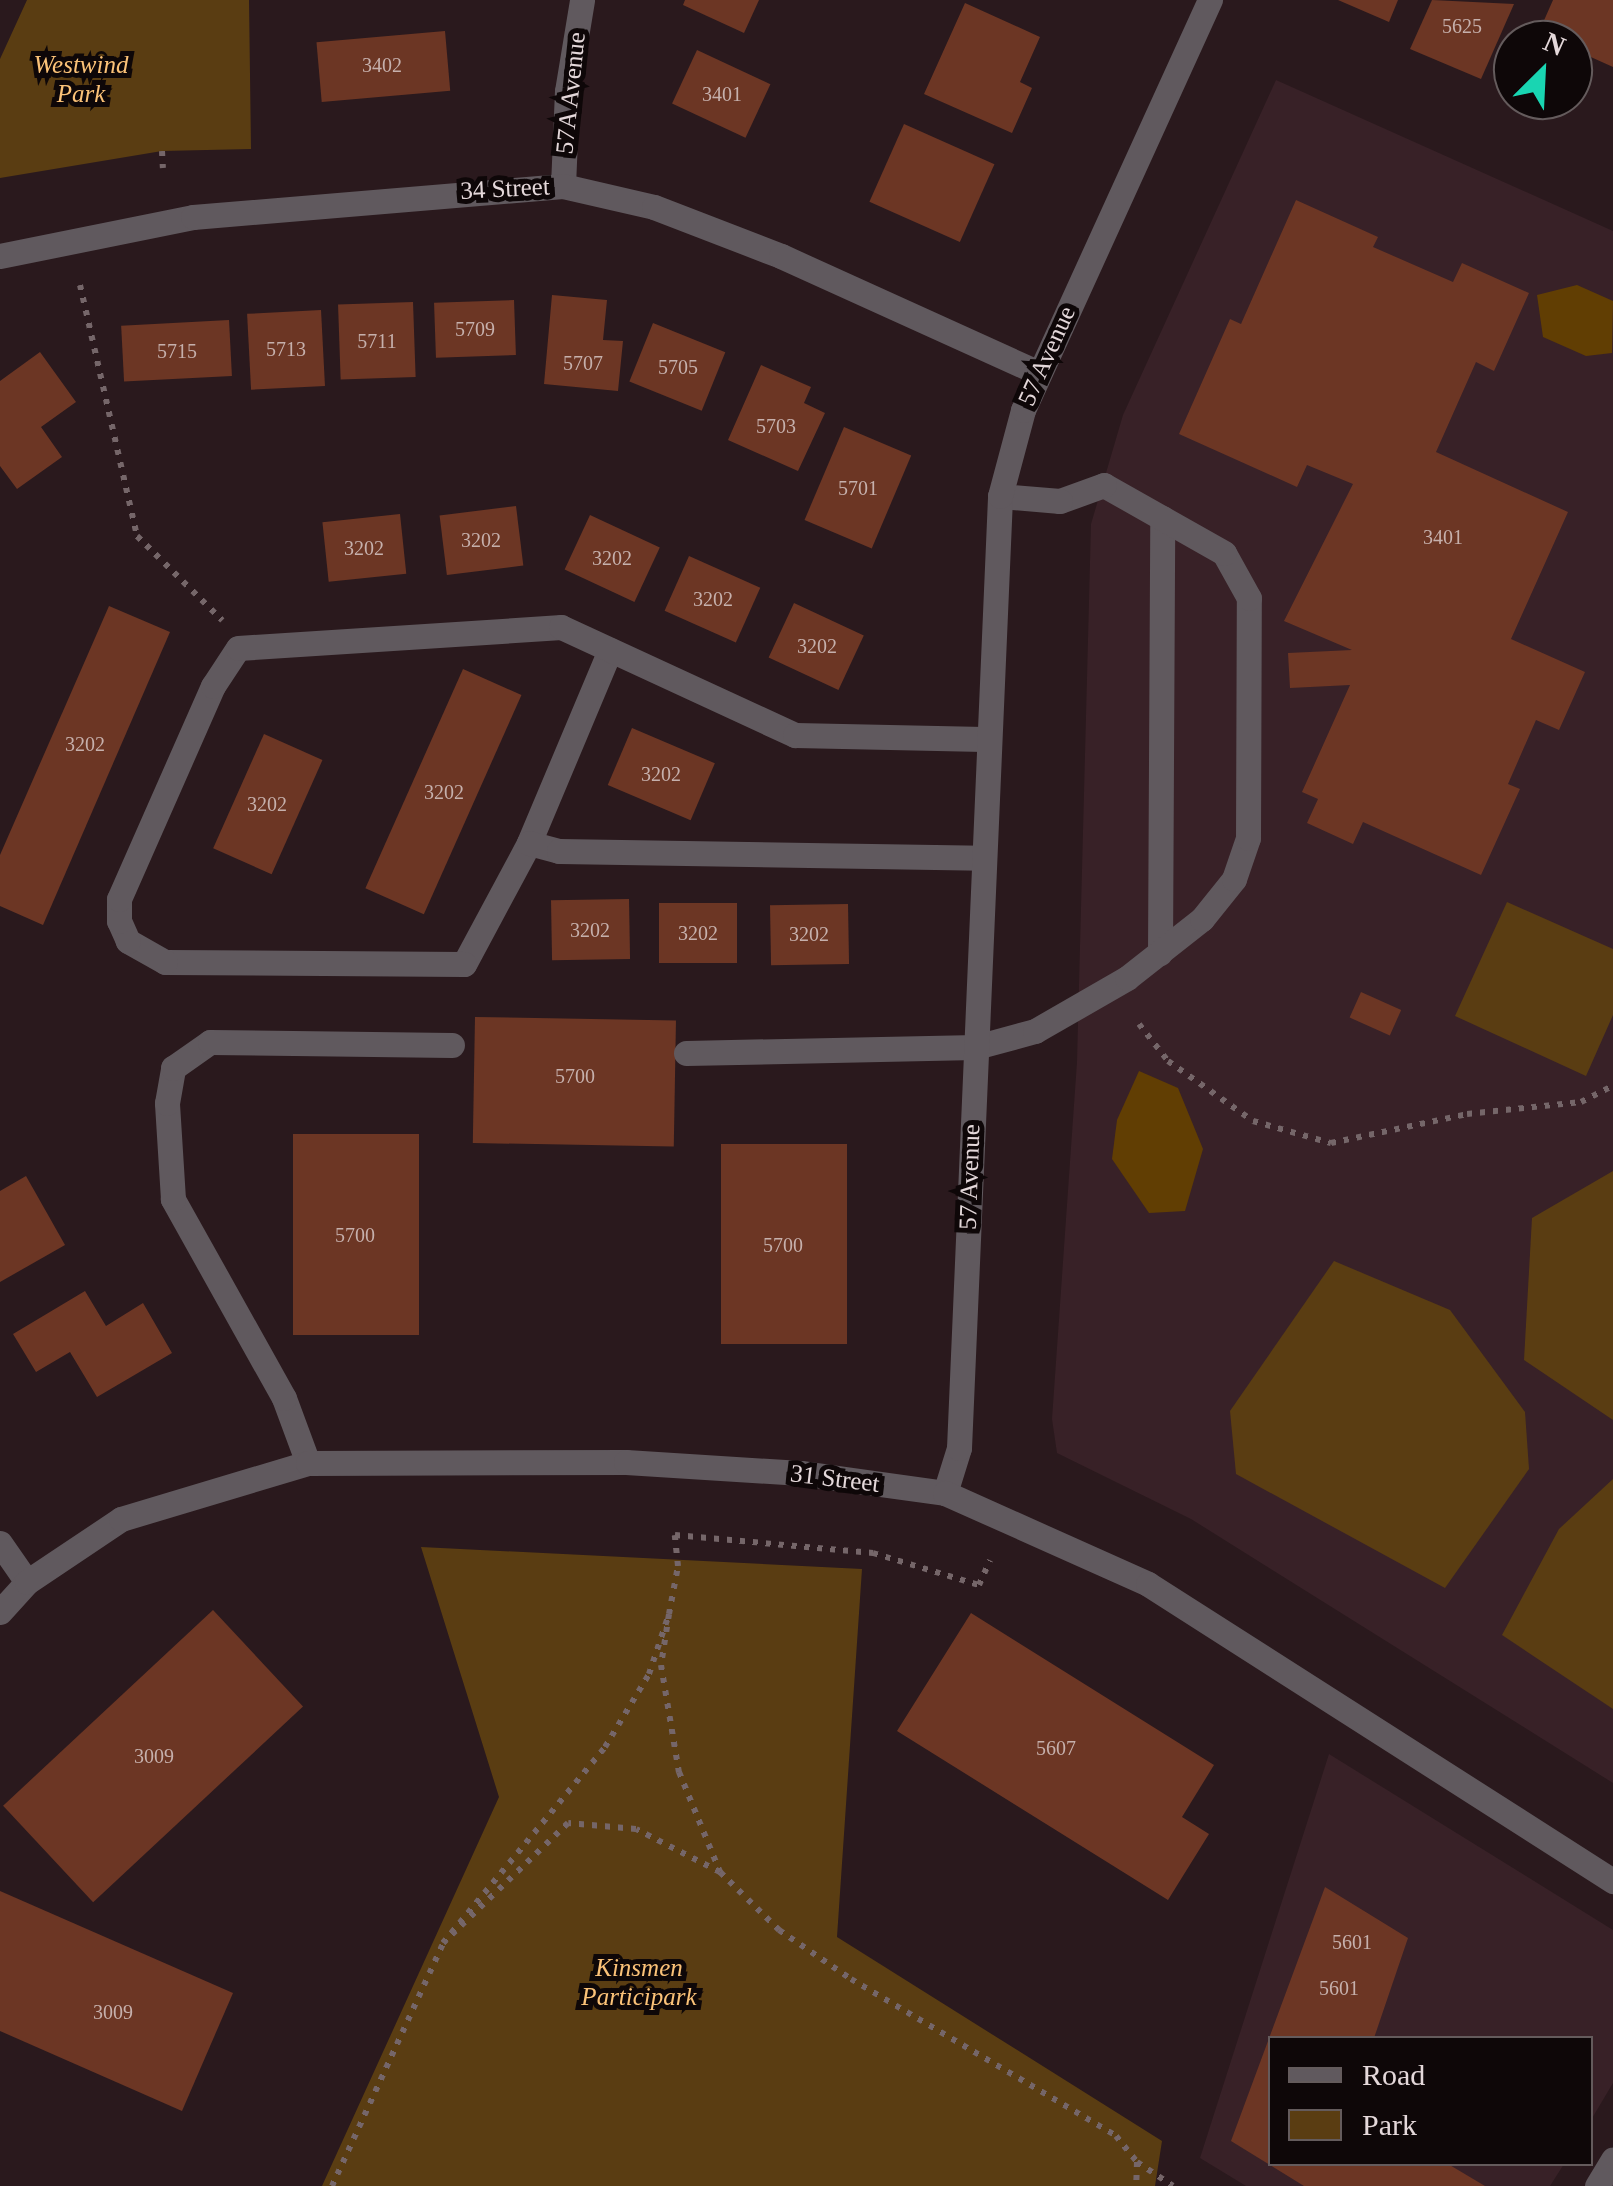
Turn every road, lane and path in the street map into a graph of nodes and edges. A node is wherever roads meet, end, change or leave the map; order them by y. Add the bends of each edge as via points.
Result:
1 (582, 0) edge
2 (1210, 0) edge
3 (162, 152) dead end
4 (163, 168) dead end
5 (563, 186) junction
6 (0, 256) edge
7 (80, 285) dead end
8 (1039, 373) junction
9 (1000, 496) junction
10 (1162, 518) junction
11 (230, 628) dead end
12 (610, 650) junction
13 (984, 739) junction
14 (529, 843) junction
15 (982, 858) junction
16 (1160, 953) junction
17 (1139, 1024) dead end
18 (452, 1045) dead end
19 (976, 1047) junction
20 (686, 1053) dead end
21 (1613, 1086) edge
22 (308, 1463) junction
23 (944, 1493) junction
24 (0, 1542) edge
25 (990, 1560) dead end
26 (28, 1582) junction
27 (0, 1612) edge
28 (669, 1614) junction
29 (720, 1872) junction
30 (1613, 1880) edge
31 (443, 1943) junction
32 (1613, 2160) edge
33 (1137, 2162) junction
34 (332, 2186) edge
35 (1136, 2186) edge
36 (1174, 2186) edge
37 (1597, 2186) edge

1 - 5 street, 57A Avenue via 567,91
2 - 8 street, 57 Avenue
3 - 4 path
5 - 6 street, 34 Street via 193,217
5 - 8 street, 34 Street via 654,207 781,256
7 - 11 path via 137,536
8 - 9 street, 57 Avenue via 1008,449
9 - 10 street via 1060,502 1104,486
9 - 13 street, 57 Avenue
10 - 16 street
10 - 16 street via 1224,553 1249,598 1248,838 1234,879 1202,919
12 - 13 street via 796,735
12 - 14 street
12 - 14 street via 561,627 238,648 213,686 119,899 119,922 128,941 165,962 464,964
13 - 15 street, 57 Avenue
14 - 15 street via 559,851
15 - 19 street, 57 Avenue
16 - 19 street via 1034,1031
17 - 21 path via 1168,1061 1254,1121 1331,1143 1467,1114 1581,1102
18 - 22 street via 210,1042 174,1068 166,1103 172,1200 284,1398
19 - 20 street
19 - 23 street, 57 Avenue via 960,1448
22 - 23 street, 31 Street via 626,1462 801,1473
22 - 26 street, 31 Street via 121,1519
23 - 30 street, 31 Street via 1148,1584
24 - 26 street
25 - 28 path via 979,1585 873,1553 675,1535 678,1566
26 - 27 street
28 - 29 path via 662,1665 679,1772
28 - 31 path via 648,1674 604,1747
29 - 31 path via 636,1829 568,1823
29 - 33 path via 779,1930 1116,2136
31 - 34 path
32 - 37 street
33 - 35 path
33 - 36 path

